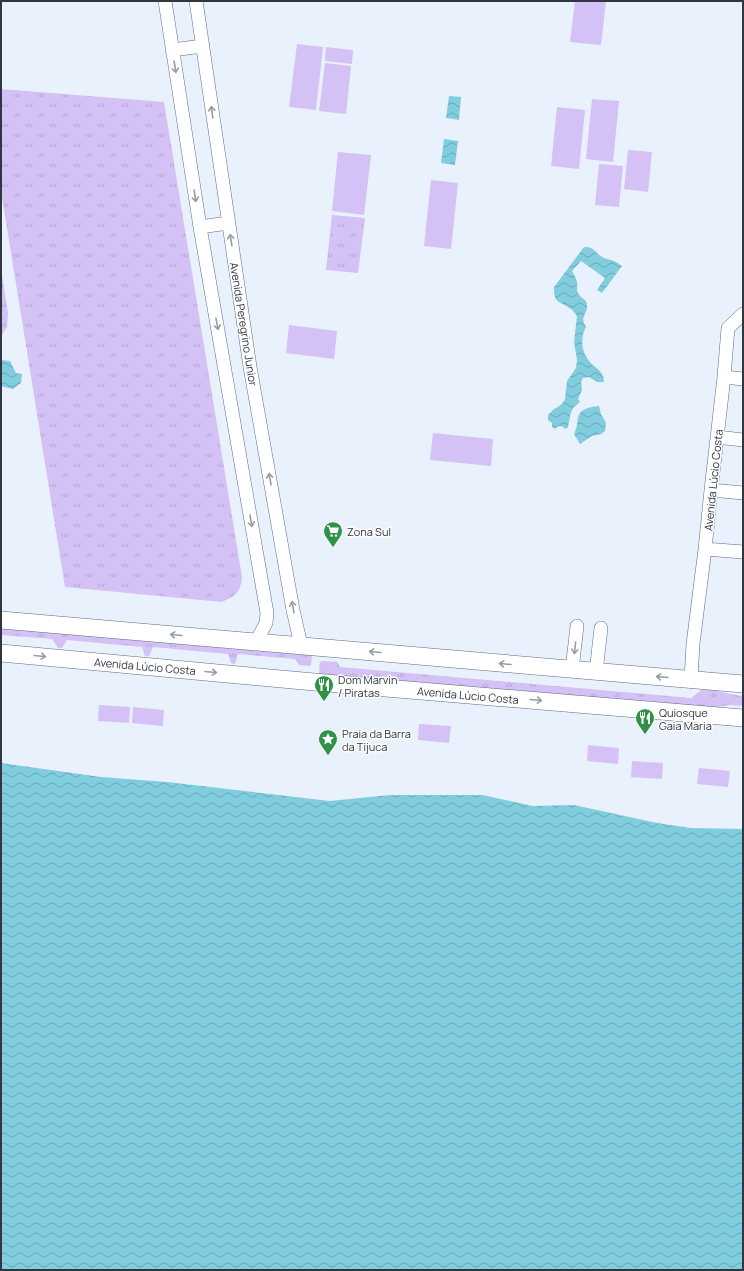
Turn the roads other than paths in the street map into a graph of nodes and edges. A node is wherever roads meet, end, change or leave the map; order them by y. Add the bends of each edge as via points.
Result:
1 (164, 1) edge
2 (196, 1) edge
3 (203, 46) junction
4 (172, 50) junction
5 (228, 223) junction
6 (200, 227) junction
7 (743, 314) edge
8 (724, 377) junction
9 (743, 379) edge
10 (717, 437) junction
11 (743, 440) edge
12 (711, 490) junction
13 (743, 493) edge
14 (705, 549) junction
15 (743, 552) edge
16 (1, 620) edge
17 (577, 626) dead end
18 (601, 628) dead end
19 (256, 642) junction
20 (301, 645) junction
21 (1, 653) edge
22 (572, 670) junction
23 (596, 672) junction
24 (691, 679) junction
25 (743, 684) edge
26 (742, 717) edge

1 - 4 street
2 - 3 street, Avenida Peregrino Junior
3 - 4 street
5 -> 3 street, Avenida Peregrino Junior
4 -> 6 street
5 - 6 street
20 -> 5 street, Avenida Peregrino Junior via 253,382
6 -> 19 street via 267,613 266,623
7 - 8 street, Avenida Lúcio Costa via 728,328
8 - 9 street
8 - 10 street, Avenida Lúcio Costa
10 - 11 street
10 - 12 street, Avenida Lúcio Costa
12 - 13 street
12 - 14 street, Avenida Lúcio Costa
14 - 15 street
14 - 24 street, Avenida Lúcio Costa
19 -> 16 main road
17 -> 22 street
18 - 23 street
19 - 20 main road
22 -> 20 main road
21 -> 26 main road, Avenida Lúcio Costa
22 - 23 main road
24 -> 23 main road
24 - 25 main road

